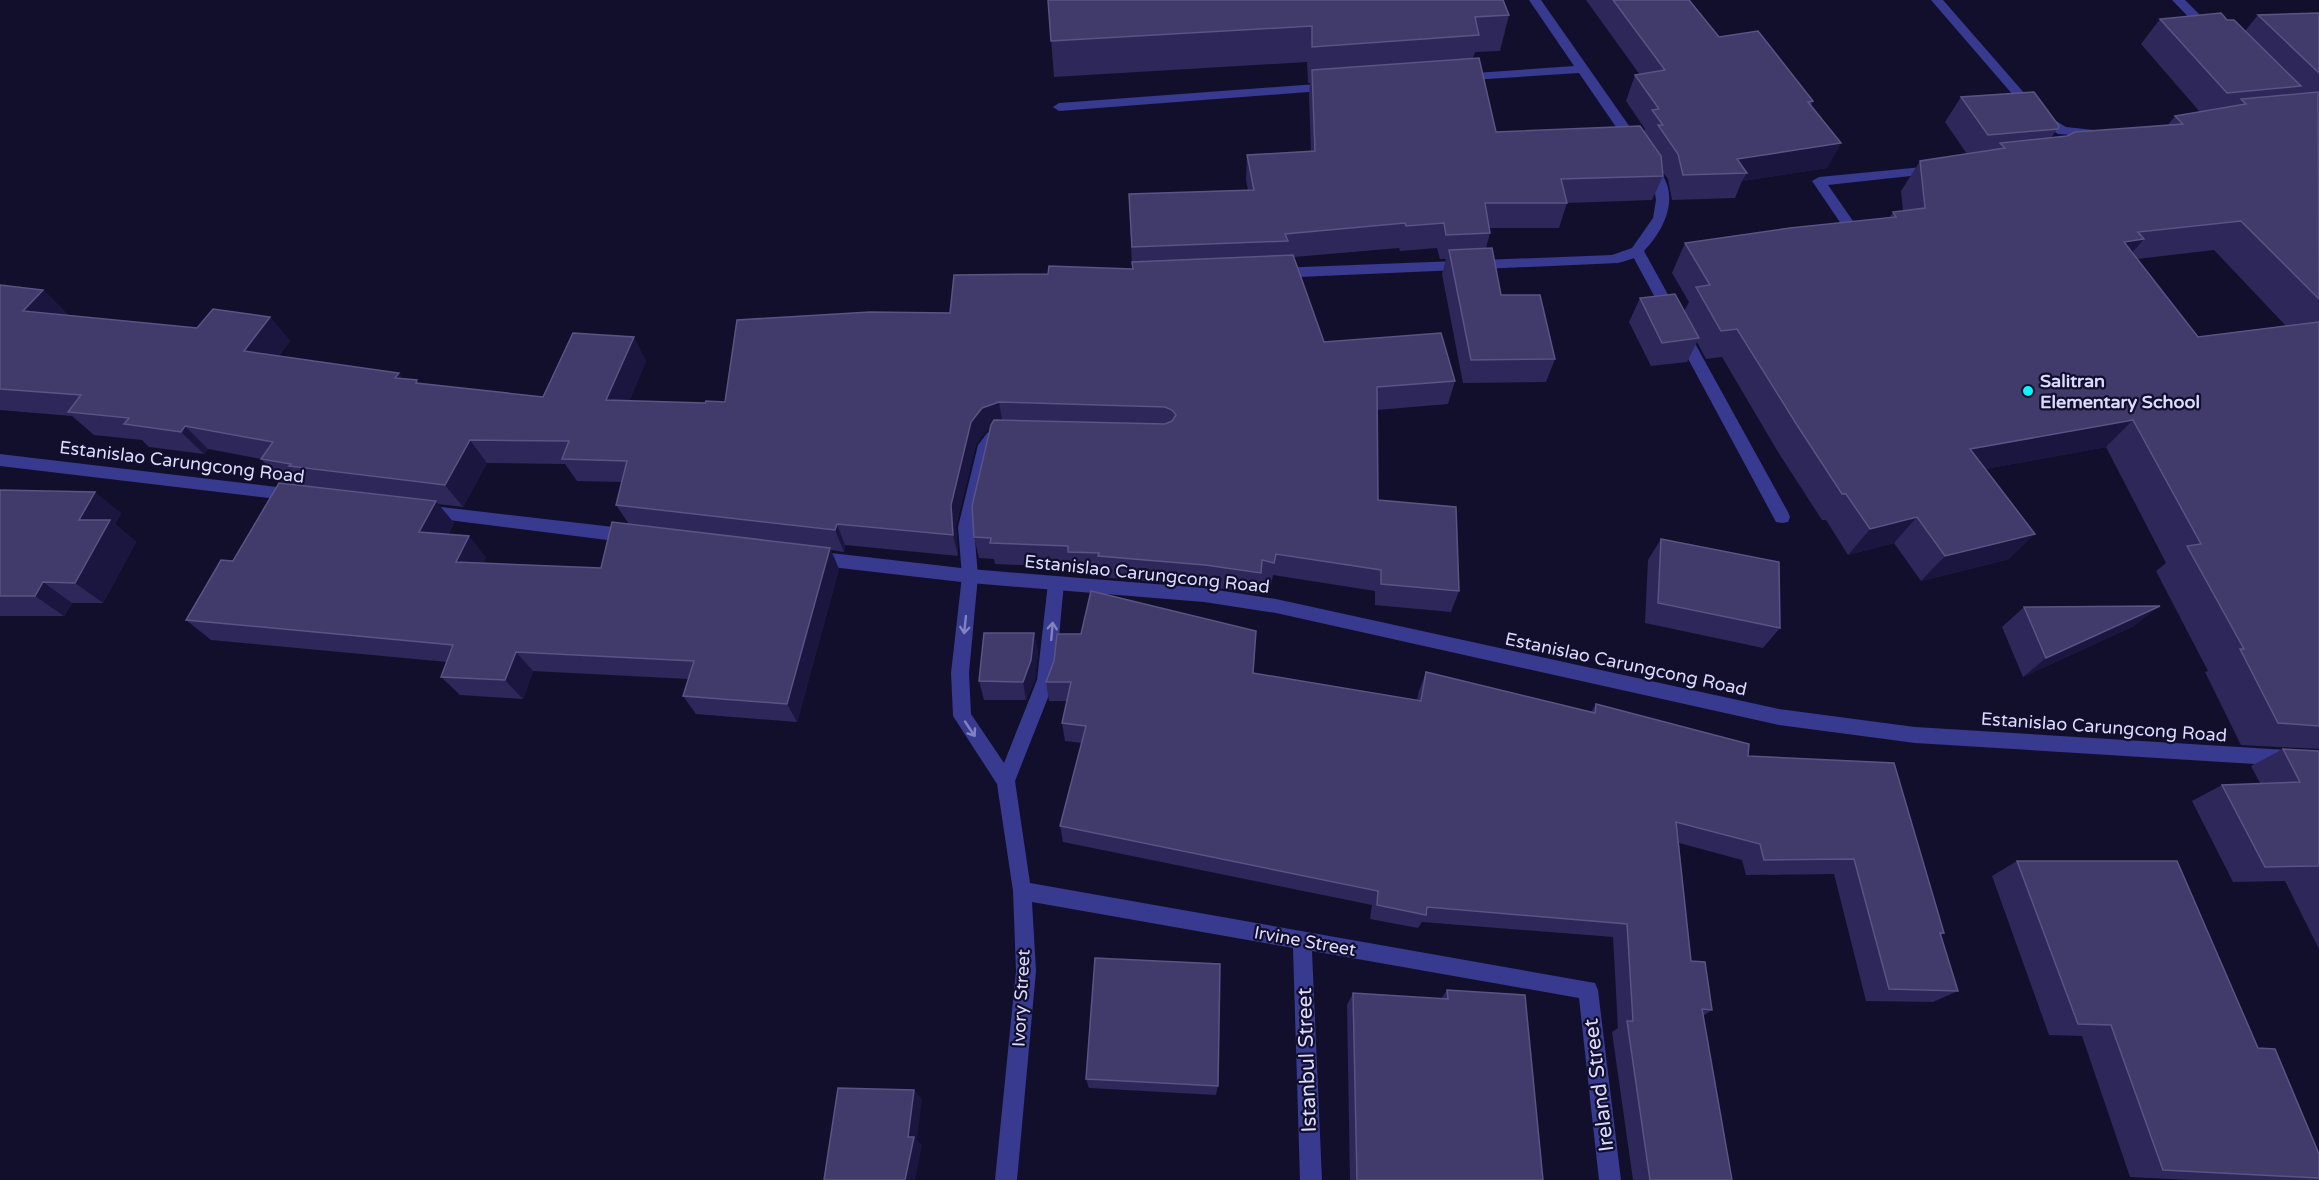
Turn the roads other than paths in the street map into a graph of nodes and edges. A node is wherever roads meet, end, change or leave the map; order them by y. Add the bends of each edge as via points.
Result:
1 (1534, 0) edge
2 (1937, 0) edge
3 (2178, 0) edge
4 (2219, 42) edge
5 (1582, 69) junction
6 (1451, 79) edge
7 (1344, 86) edge
8 (1059, 107) dead end
9 (2108, 133) edge
10 (1950, 168) edge
11 (1855, 234) edge
12 (1637, 251) junction
13 (1258, 274) edge
14 (1026, 433) edge
15 (0, 460) edge
16 (308, 497) edge
17 (402, 508) edge
18 (1782, 517) dead end
19 (651, 538) edge
20 (793, 555) edge
21 (970, 576) junction
22 (1056, 583) junction
23 (2319, 760) edge
24 (1006, 781) junction
25 (1022, 891) junction
26 (1302, 940) junction
27 (1588, 990) joint
28 (1006, 1180) edge
29 (1311, 1180) edge
30 (1610, 1180) edge

1 - 5 street
2 - 9 street via 2036,114 2060,136
3 - 4 street
5 - 6 street
5 - 12 street via 1659,180 1663,200 1660,219
7 - 8 street
10 - 11 street via 1819,181
12 - 13 street via 1613,260
12 - 18 street
14 - 21 street, Ivory Street via 1003,432 986,445 966,527
15 - 16 street, Estanislao Carungcong Road
17 - 19 street
20 - 21 street, Estanislao Carungcong Road
21 - 22 street, Estanislao Carungcong Road
21 -> 24 street, Ivory Street via 960,673 962,716
22 - 23 street, Estanislao Carungcong Road via 1204,595 1276,606 1779,717 1916,735
24 -> 22 street, Ivory Street via 1046,680
24 - 25 street, Ivory Street
25 - 26 street, Irvine Street
25 - 28 street, Ivory Street via 1026,971
26 - 27 street, Irvine Street
26 - 29 street, Istanbul Street
27 - 30 street, Ireland Street

